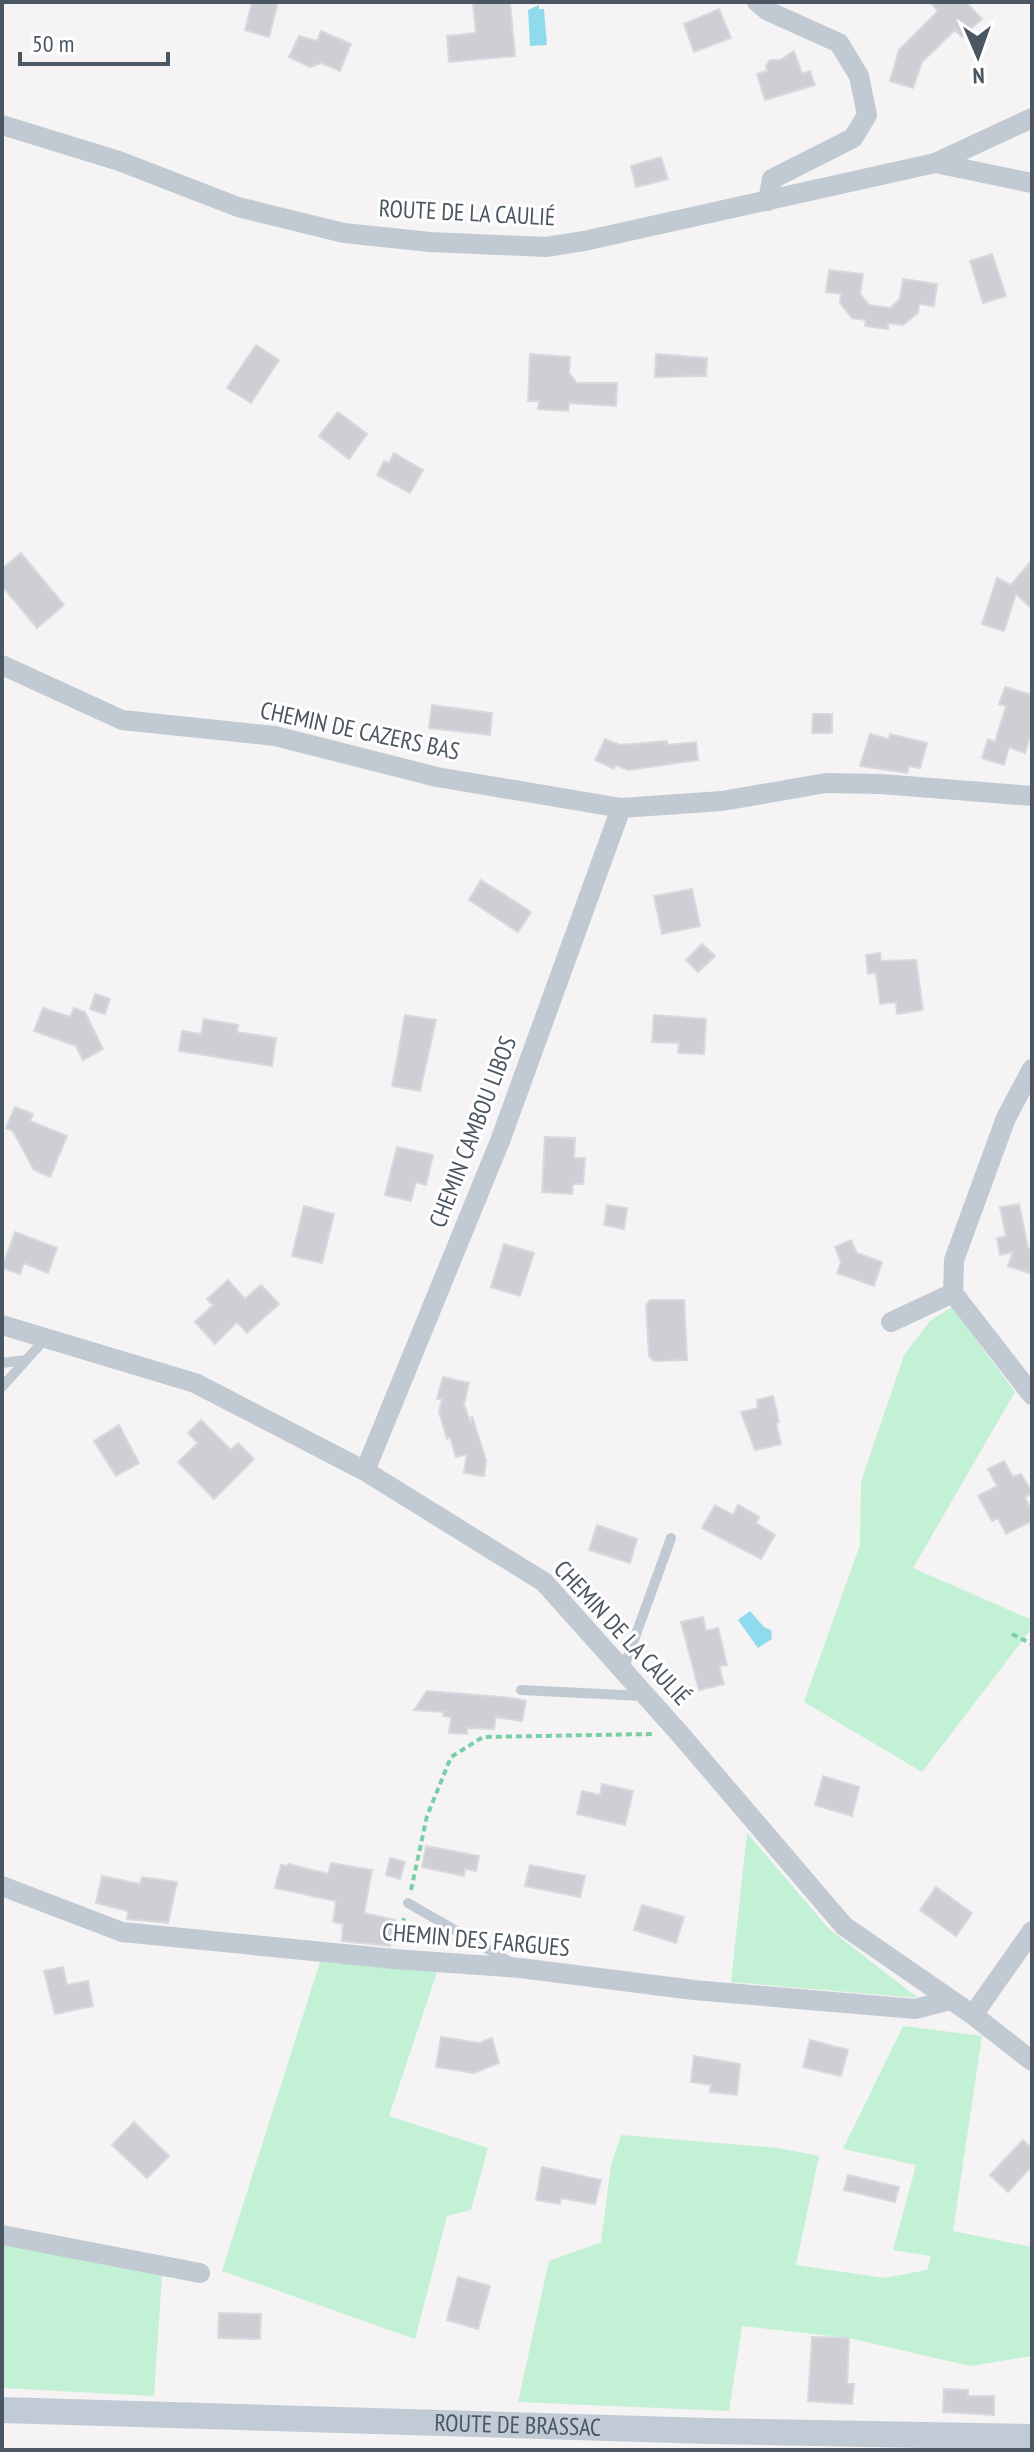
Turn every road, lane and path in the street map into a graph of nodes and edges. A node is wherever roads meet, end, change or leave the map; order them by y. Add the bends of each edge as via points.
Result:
1 (757, 2) edge
2 (1032, 118) edge
3 (2, 125) edge
4 (935, 163) junction
5 (1032, 183) edge
6 (768, 201) junction
7 (2, 665) edge
8 (1032, 796) edge
9 (621, 808) junction
10 (1032, 1069) edge
11 (953, 1293) junction
12 (891, 1322) dead end
13 (2, 1325) edge
14 (46, 1338) junction
15 (26, 1360) junction
16 (2, 1363) edge
17 (2, 1387) edge
18 (1032, 1395) edge
19 (365, 1471) junction
20 (671, 1538) dead end
21 (1012, 1634) dead end
22 (1032, 1644) edge
23 (623, 1670) junction
24 (521, 1690) dead end
25 (646, 1696) junction
26 (680, 1734) junction
27 (4, 1886) edge
28 (408, 1903) junction
29 (1032, 1931) edge
30 (394, 1959) junction
31 (520, 1968) junction
32 (950, 2000) junction
33 (973, 2015) junction
34 (1032, 2061) edge
35 (2, 2235) edge
36 (200, 2273) dead end
37 (2, 2410) edge
38 (1032, 2437) edge

1 - 6 street via 839,43 859,76 867,115 853,138 772,179
2 - 4 street
3 - 6 street, ROUTE DE LA CAULIÉ via 119,161 238,207 344,233 430,242 546,247
4 - 5 street, ROUTE DE LA CAULIÉ
4 - 6 street, ROUTE DE LA CAULIÉ
7 - 9 street, CHEMIN DE CAZERS BAS via 122,720 275,736 437,777
8 - 9 street, CHEMIN DE CAZERS BAS via 826,783 722,801
9 - 19 street, CHEMIN CAMBOU LIBOS via 497,1148
10 - 11 street via 1006,1118 954,1260
11 - 12 street
11 - 18 street
13 - 14 street, CHEMIN DE LA CAULIÉ
14 - 15 lane
14 - 19 street, CHEMIN DE LA CAULIÉ via 195,1383
15 - 16 lane
15 - 17 lane
19 - 23 street, CHEMIN DE LA CAULIÉ via 544,1582
20 - 23 lane
21 - 22 path
23 - 25 street, CHEMIN DE LA CAULIÉ
24 - 25 lane
25 - 26 street, CHEMIN DE LA CAULIÉ
26 - 28 path via 483,1737 451,1757 427,1816
26 - 32 street, CHEMIN DE LA CAULIÉ via 844,1926
27 - 30 street, CHEMIN DES FARGUES via 122,1932
28 - 30 path
28 - 31 lane
29 - 33 street
30 - 31 street, CHEMIN DES FARGUES
31 - 32 street, CHEMIN DES FARGUES via 915,2009
32 - 33 street, CHEMIN DE LA CAULIÉ
33 - 34 street, CHEMIN DE LA CAULIÉ
35 - 36 street
37 - 38 main road, ROUTE DE BRASSAC via 803,2437

